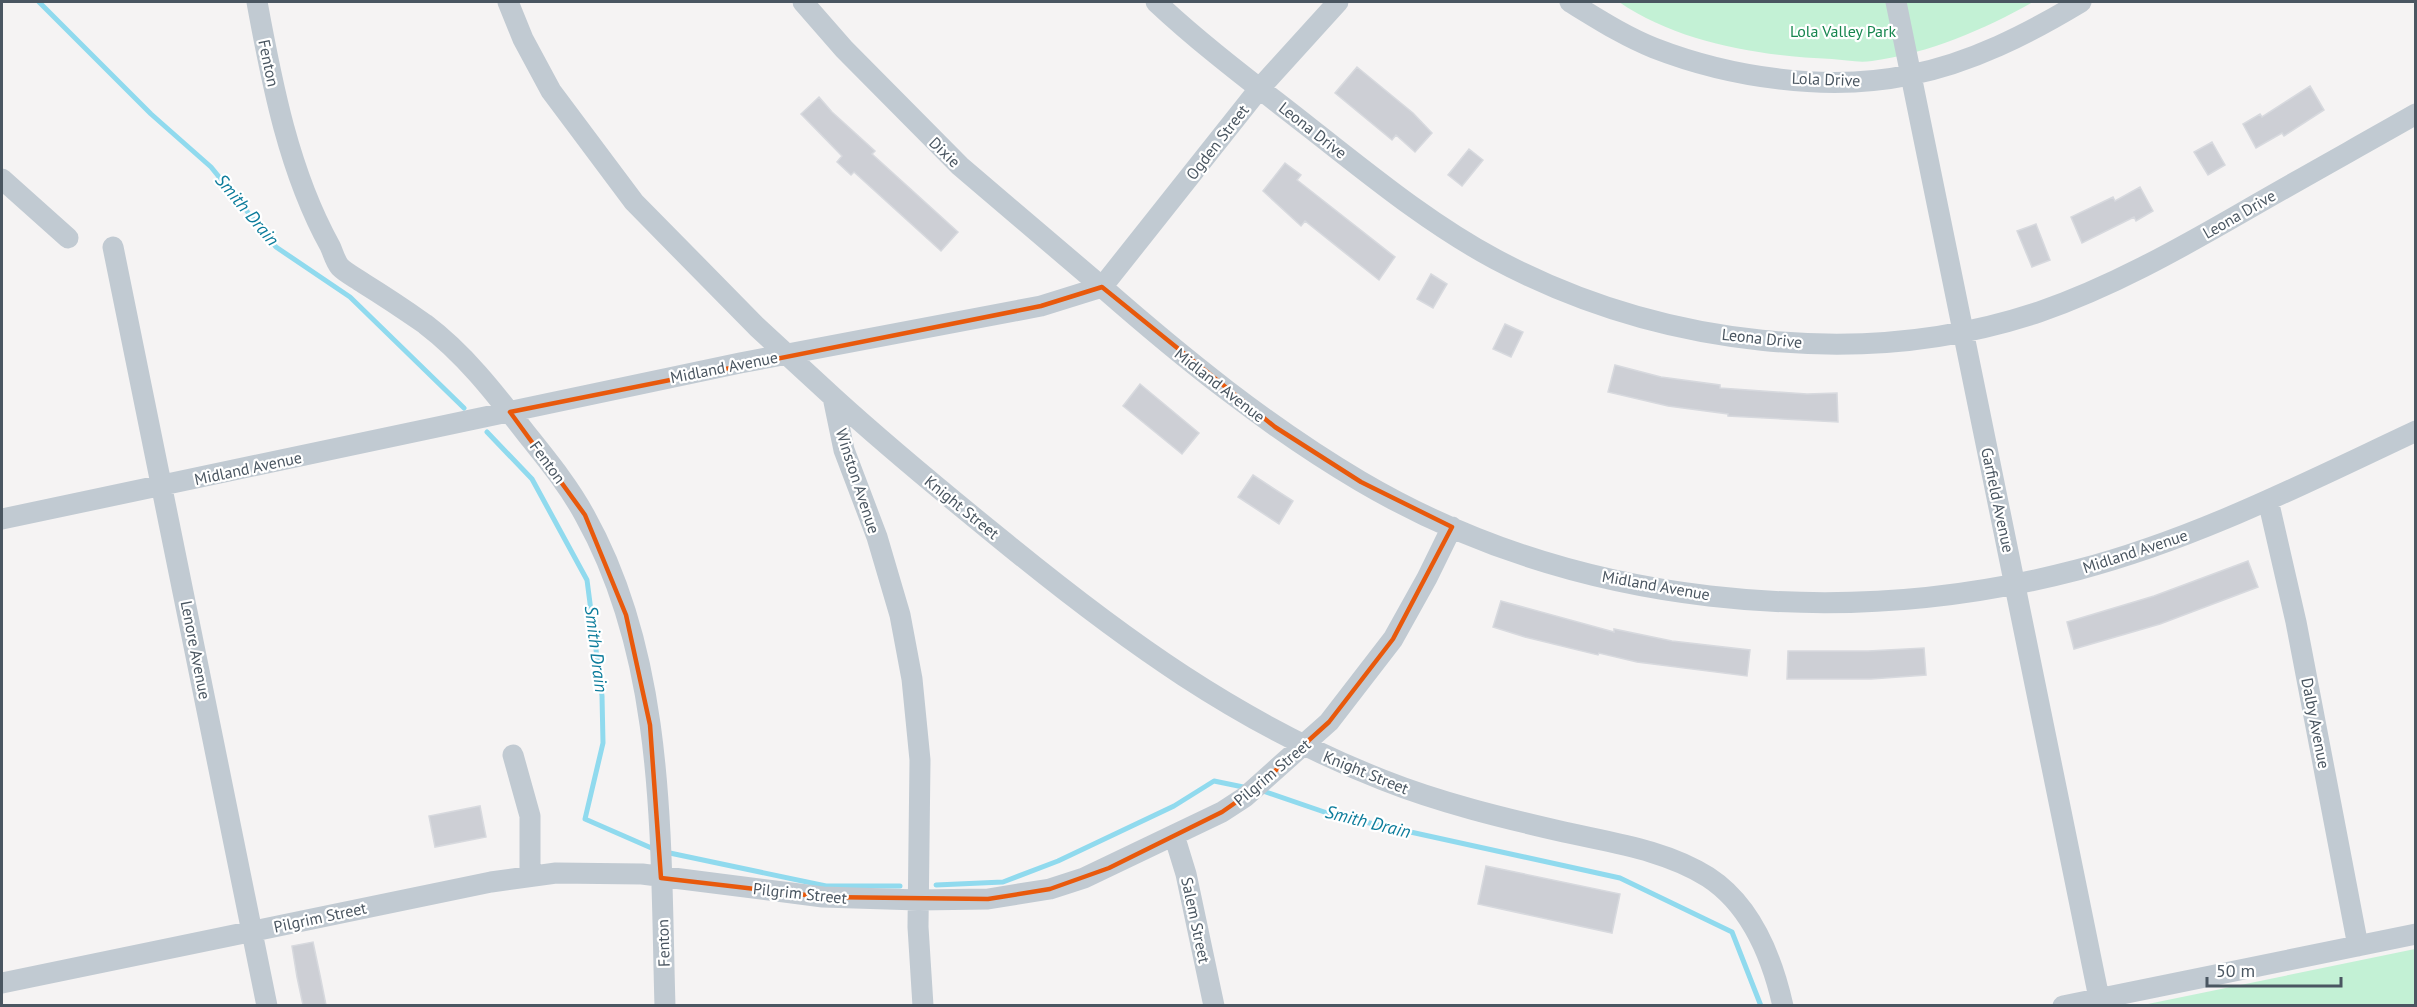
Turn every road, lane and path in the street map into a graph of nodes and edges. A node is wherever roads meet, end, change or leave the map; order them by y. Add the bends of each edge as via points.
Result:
1 (257, 2) edge
2 (508, 2) edge
3 (803, 2) edge
4 (1156, 2) edge
5 (1338, 2) edge
6 (1570, 2) edge
7 (1896, 2) edge
8 (2081, 2) edge
9 (1911, 75) junction
10 (1259, 89) junction
11 (2415, 114) edge
12 (2, 179) edge
13 (68, 238) dead end
14 (113, 247) dead end
15 (1102, 287) junction
16 (1963, 330) junction
17 (787, 355) junction
18 (833, 397) junction
19 (510, 412) junction
20 (2415, 431) edge
21 (163, 486) junction
22 (2268, 500) junction
23 (2, 519) edge
24 (1452, 527) junction
25 (2015, 585) junction
26 (1303, 746) junction
27 (513, 755) dead end
28 (1174, 835) junction
29 (530, 875) junction
30 (661, 878) junction
31 (918, 900) junction
32 (251, 931) junction
33 (2415, 934) edge
34 (2358, 946) junction
35 (2, 982) edge
36 (2099, 998) junction
37 (267, 1005) edge
38 (665, 1005) edge
39 (922, 1005) edge
40 (1214, 1005) edge
41 (1783, 1005) edge
42 (2063, 1005) edge

1 - 19 street, Fenton via 273,82 296,161 322,232 340,266 453,347
2 - 17 street via 534,63 607,168 684,255
3 - 15 street, Dixie via 960,166
4 - 10 street, Leona Drive
5 - 10 street, Ogden Street
6 - 9 street, Lola Drive via 1654,47 1714,66 1827,82
7 - 9 street, Garfield Avenue
8 - 9 street, Lola Drive via 1994,47 1956,63
9 - 16 street, Garfield Avenue
10 - 15 street, Ogden Street
10 - 16 street, Leona Drive via 1449,232 1526,274 1605,306 1690,329 1788,342 1887,341
11 - 16 street, Leona Drive via 2154,263 2037,312
12 - 13 street
14 - 21 street, Lenore Avenue
15 - 17 street, Midland Avenue via 1041,306
15 - 24 street, Midland Avenue via 1218,386 1275,427 1361,482
16 - 25 street, Garfield Avenue
17 - 18 street
17 - 19 street, Midland Avenue
18 - 26 street, Knight Street via 1091,612 1184,677
18 - 31 street, Winston Avenue via 844,450 877,537 900,615 912,679 920,760
19 - 21 street, Midland Avenue
19 - 30 street, Fenton via 585,515 626,615 650,725
20 - 22 street, Midland Avenue
21 - 23 street, Midland Avenue
21 - 32 street, Lenore Avenue
22 - 25 street, Midland Avenue via 2145,549
22 - 34 street, Dalby Avenue via 2296,622
24 - 25 street, Midland Avenue via 1528,556 1597,575 1743,600 1813,604 1885,602
24 - 26 street, Pilgrim Street via 1393,639 1329,722
25 - 36 street, Garfield Avenue
26 - 28 street, Pilgrim Street via 1245,797
26 - 41 street, Knight Street via 1423,795 1656,853 1708,877 1739,904 1759,936
27 - 29 street via 530,816
28 - 31 street, Pilgrim Street via 1109,868 1050,889 988,899
28 - 40 street, Salem Street
29 - 30 street, Pilgrim Street via 580,872
29 - 32 street, Pilgrim Street
30 - 31 street, Pilgrim Street via 823,897
30 - 38 street, Fenton
31 - 39 street, Winston Avenue
32 - 35 street, Pilgrim Street
32 - 37 street, Lenore Avenue
33 - 34 street
34 - 36 street
36 - 42 street

